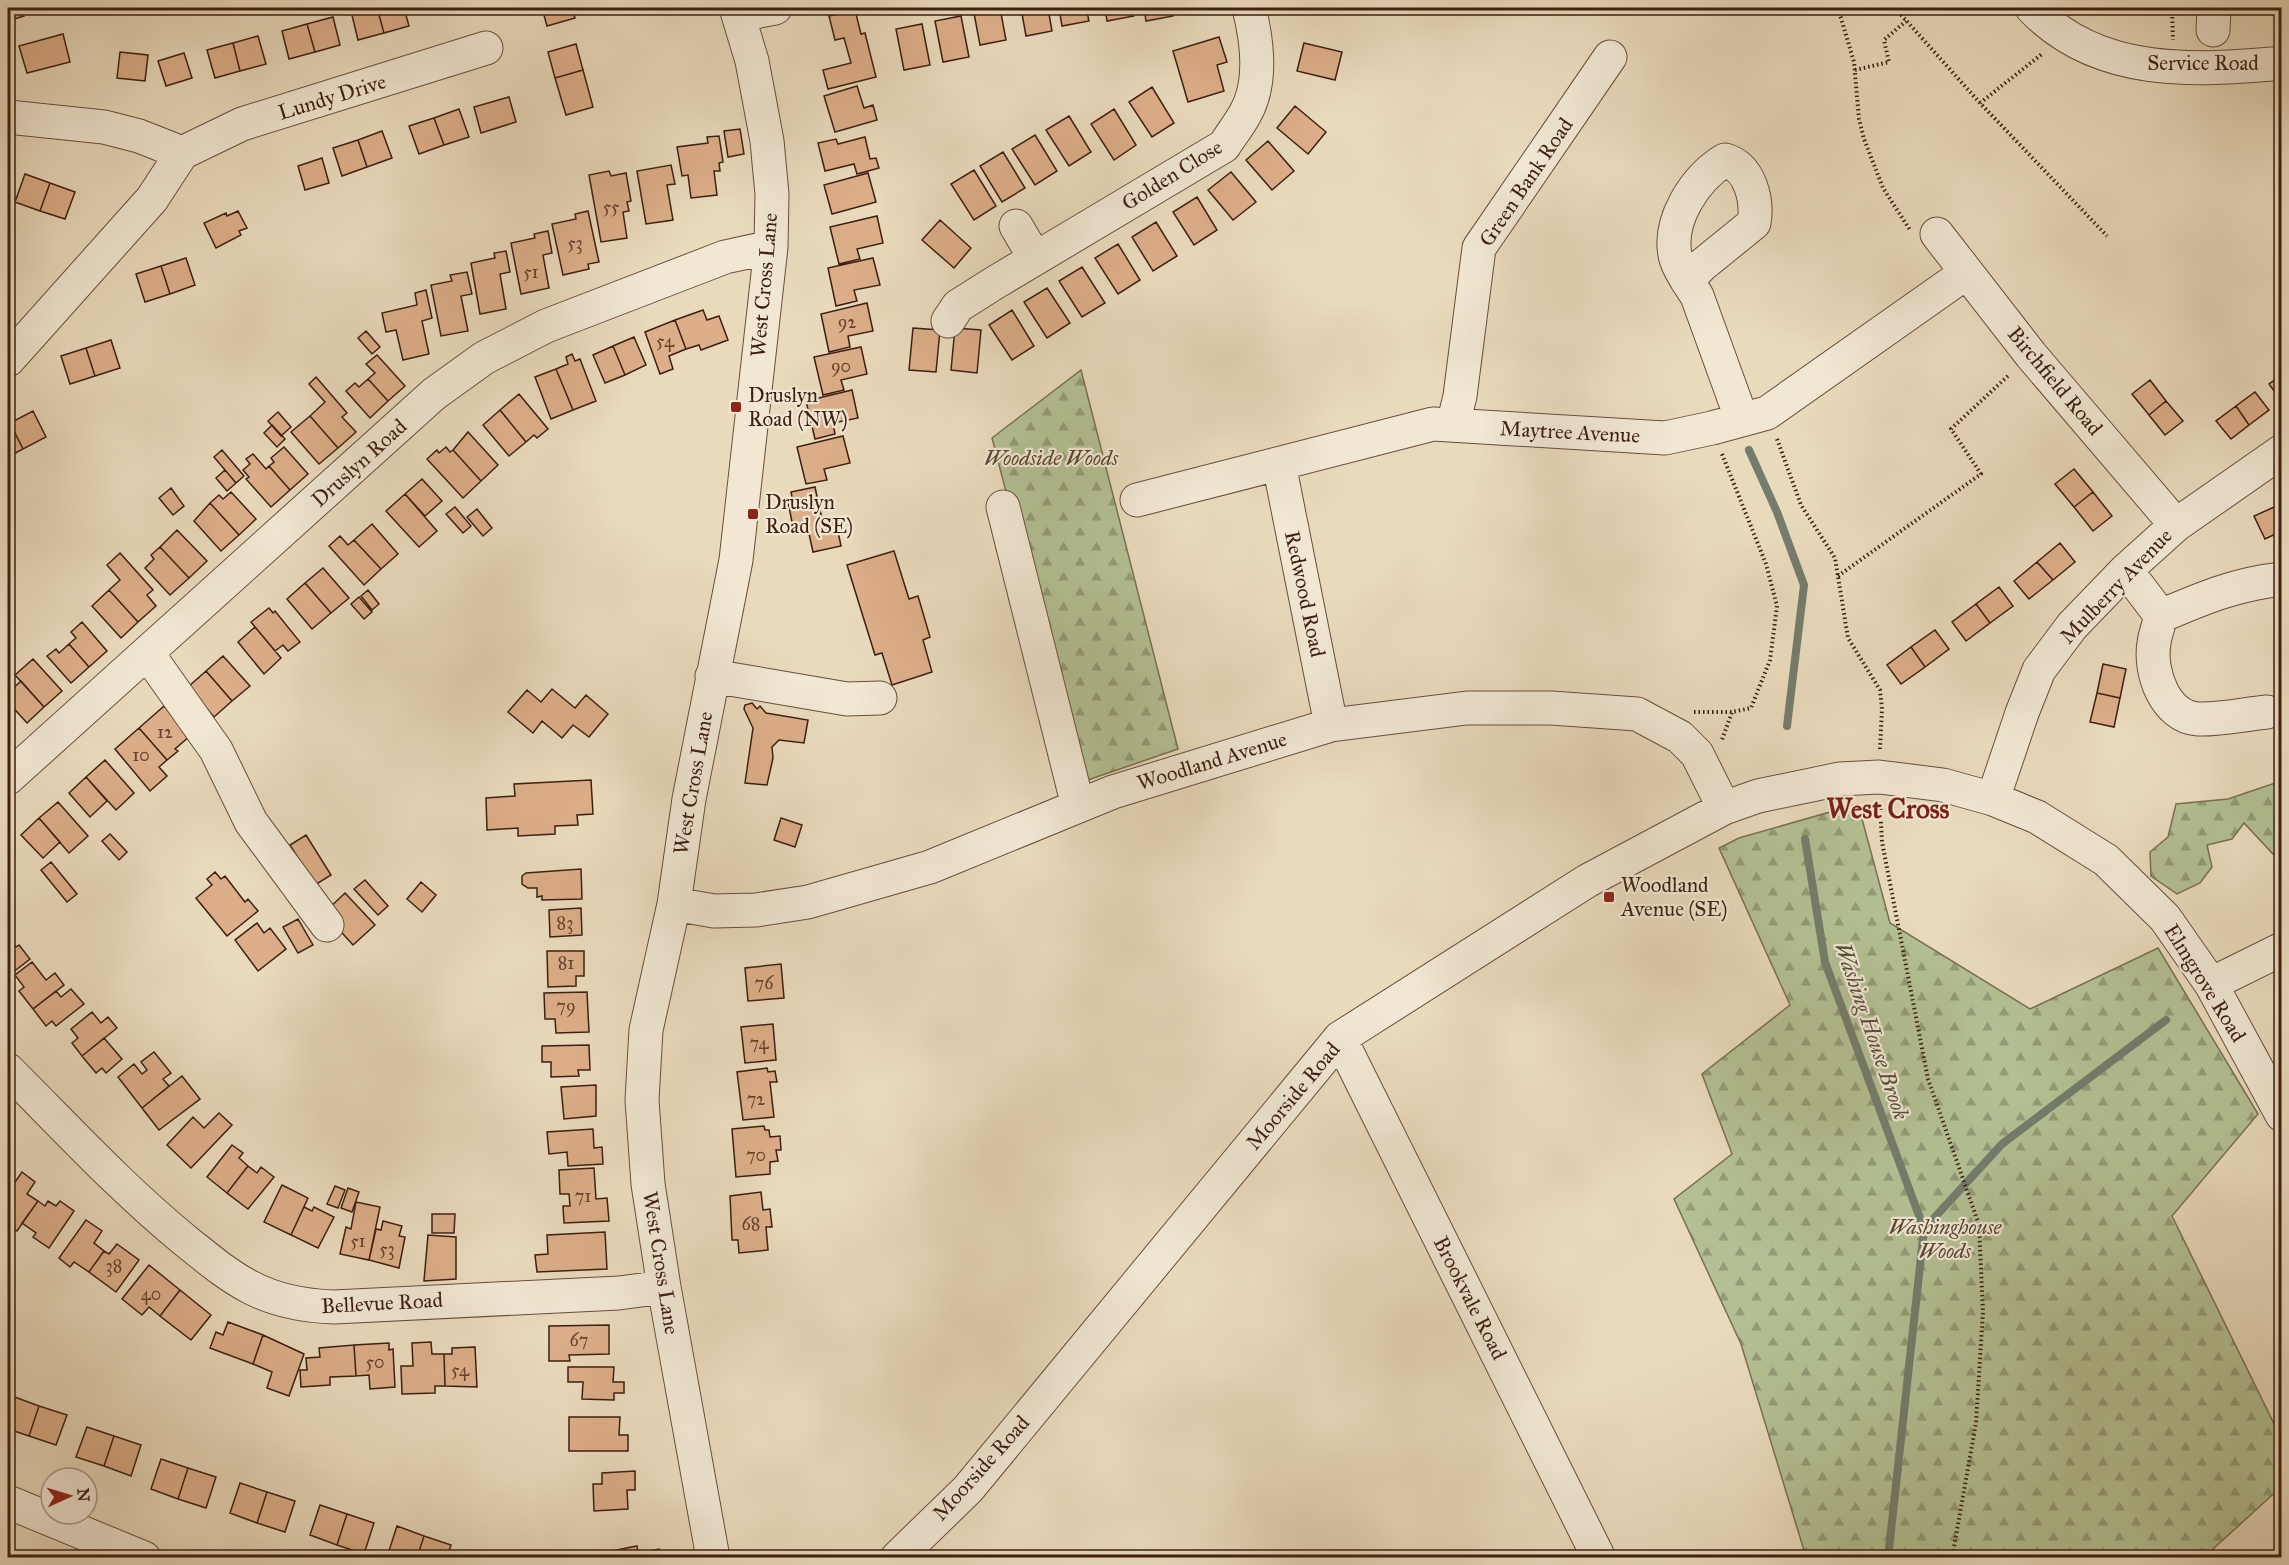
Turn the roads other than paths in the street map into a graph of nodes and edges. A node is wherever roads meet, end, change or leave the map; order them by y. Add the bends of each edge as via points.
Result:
1 (775, 8) edge
2 (1249, 8) edge
3 (2032, 8) edge
4 (738, 11) edge
5 (486, 48) dead end
6 (1610, 57) dead end
7 (2282, 63) edge
8 (8, 117) edge
9 (182, 153) junction
10 (1016, 226) dead end
11 (1937, 234) road end
12 (771, 247) junction
13 (1035, 258) junction
14 (1966, 273) junction
15 (1688, 281) dead end
16 (948, 321) dead end
17 (8, 360) edge
18 (1741, 420) junction
19 (1453, 425) junction
20 (2282, 450) edge
21 (1279, 464) junction
22 (1137, 500) dead end
23 (1003, 507) dead end
24 (2176, 525) junction
25 (2126, 570) junction
26 (2282, 579) edge
27 (2161, 616) junction
28 (148, 654) junction
29 (712, 676) junction
30 (880, 698) dead end
31 (2268, 712) dead end
32 (1331, 725) junction
33 (1879, 777) joint
34 (8, 778) edge
35 (1993, 799) junction
36 (1078, 806) junction
37 (1724, 808) junction
38 (674, 904) junction
39 (327, 925) dead end
40 (2282, 949) edge
41 (2211, 984) junction
42 (1340, 1038) junction
43 (8, 1070) edge
44 (2282, 1116) edge
45 (664, 1287) junction
46 (8, 1502) edge
47 (144, 1557) edge
48 (713, 1557) edge
49 (897, 1557) edge
50 (1599, 1557) edge

1 - 4 street
2 - 13 street, Golden Close via 1257,75 1247,112 1224,146
3 - 7 street, Service Road via 2066,35 2126,62 2184,68
4 - 12 street, West Cross Lane via 767,141
5 - 9 street, Lundy Drive via 242,124
6 - 19 street, Green Bank Road via 1479,248
8 - 9 street via 104,126
9 - 17 street via 152,199
10 - 13 street
11 - 14 street, Birchfield Road
12 - 28 street, Druslyn Road via 725,257 546,326 484,358 434,394
12 - 29 street, West Cross Lane via 736,560
13 - 16 street, Golden Close via 958,306
14 - 18 street, Maytree Avenue
14 - 24 street, Birchfield Road
15 - 18 street via 1697,296
18 - 19 street, Maytree Avenue via 1665,438
19 - 21 street, Maytree Avenue via 1433,424
20 - 24 street, Mulberry Avenue
21 - 22 street, Maytree Avenue
21 - 32 street, Redwood Road
23 - 36 street
24 - 25 street, Mulberry Avenue
25 - 27 street
25 - 35 street, Mulberry Avenue via 2072,626 2039,670
26 - 27 street via 2247,582
27 - 31 street via 2153,645 2158,681 2178,714 2198,719
28 - 34 street, Druslyn Road
28 - 39 street via 216,750 251,822
29 - 30 street via 847,699
29 - 38 street, West Cross Lane
32 - 36 street, Woodland Avenue
32 - 37 street, Woodland Avenue via 1467,708 1637,714 1680,737 1697,754
33 - 35 street, Elmgrove Road via 1943,785
33 - 37 street, Moorside Road via 1806,784
35 - 41 street, Elmgrove Road via 2037,818 2106,860 2165,918
36 - 38 street, Woodland Avenue via 930,867 808,902 756,910 714,911
37 - 42 street, Moorside Road via 1587,881
38 - 45 street, West Cross Lane via 646,1030 642,1100 648,1184
40 - 41 street
41 - 44 street, Elmgrove Road
42 - 49 street, Moorside Road via 968,1489
42 - 50 street, Brookvale Road
43 - 45 street, Bellevue Road via 155,1216 222,1270 277,1299 334,1307 619,1293
45 - 48 street, West Cross Lane
46 - 47 street

